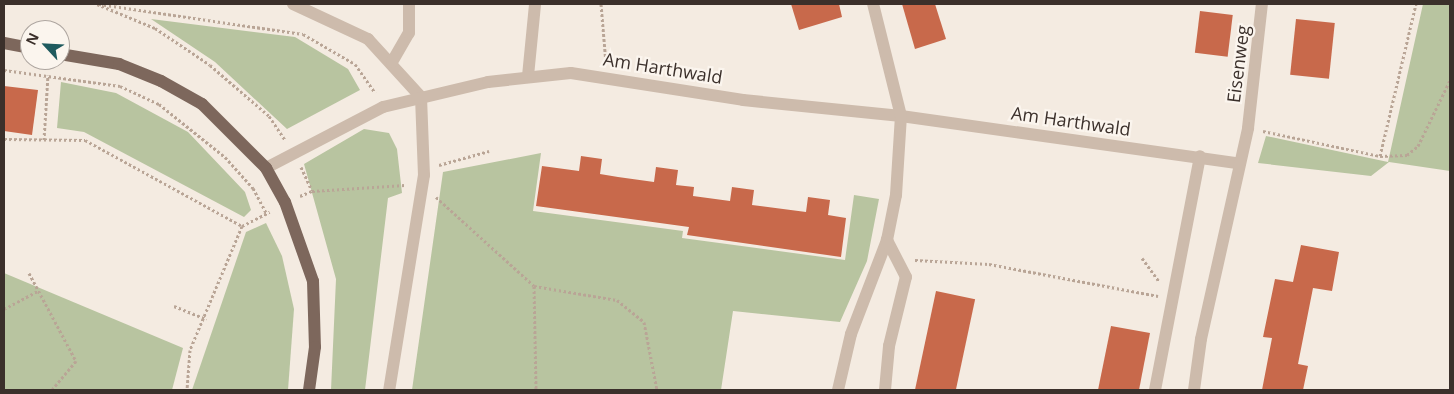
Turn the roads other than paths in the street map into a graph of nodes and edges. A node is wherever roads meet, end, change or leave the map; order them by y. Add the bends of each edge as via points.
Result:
1 (294, 4) edge
2 (409, 4) edge
3 (535, 4) edge
4 (873, 4) edge
5 (1262, 4) edge
6 (4, 43) edge
7 (20, 46) edge
8 (70, 56) edge
9 (392, 62) junction
10 (528, 76) junction
11 (421, 97) junction
12 (901, 116) junction
13 (1200, 156) junction
14 (1237, 163) junction
15 (266, 168) junction
16 (887, 240) junction
17 (309, 390) edge
18 (390, 390) edge
19 (838, 390) edge
20 (885, 390) edge
21 (1156, 390) edge
22 (1194, 390) edge

1 - 9 street via 368,39
2 - 9 street via 409,33
3 - 10 street
4 - 12 street
5 - 14 street, Eisenweg via 1248,128
6 - 7 main road
8 - 15 main road via 119,64 162,81 202,104
9 - 11 street
10 - 11 street, Am Harthwald
10 - 12 street, Am Harthwald via 571,72 743,100
11 - 15 street, Am Harthwald via 383,107
11 - 18 street via 424,170
12 - 13 street, Am Harthwald
12 - 16 street via 896,195
13 - 14 street, Am Harthwald
13 - 21 street
14 - 22 street
15 - 17 main road via 285,202 313,281 315,347
16 - 19 street via 851,334
16 - 20 street via 906,277 889,346

